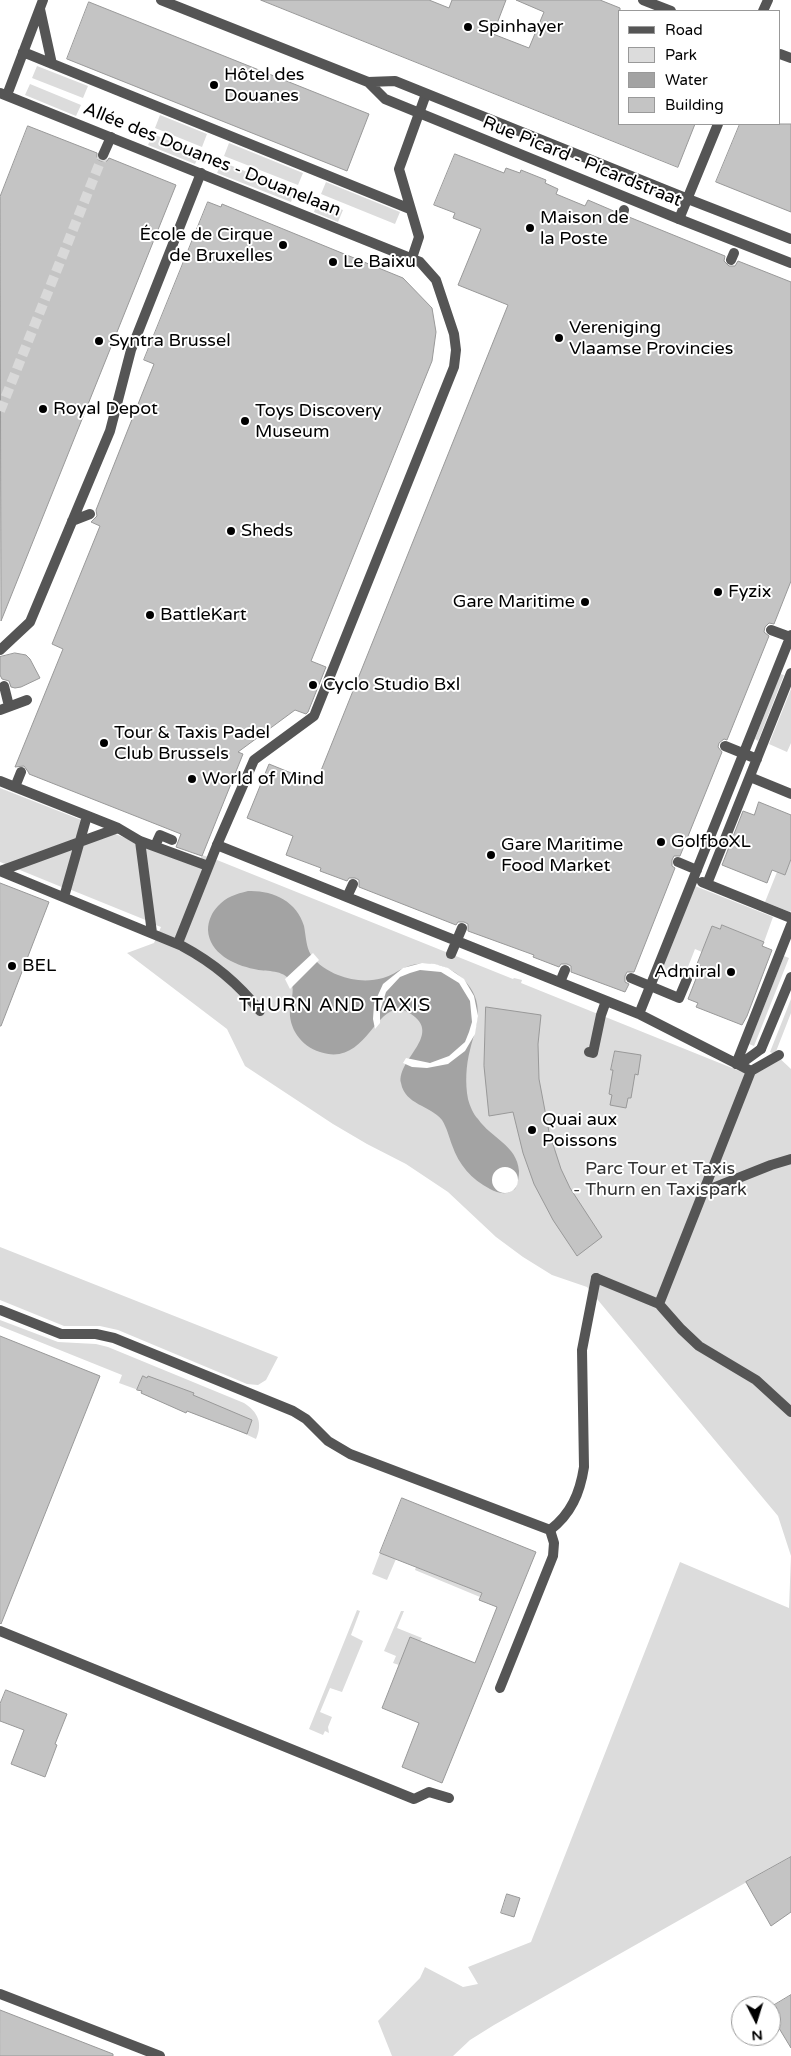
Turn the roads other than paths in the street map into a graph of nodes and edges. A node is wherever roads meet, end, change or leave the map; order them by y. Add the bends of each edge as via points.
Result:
1 (643, 0) edge
2 (166, 1) edge
3 (41, 4) edge
4 (668, 10) edge
5 (23, 52) junction
6 (52, 64) junction
7 (368, 82) junction
8 (3, 94) edge
9 (426, 94) junction
10 (419, 113) junction
11 (718, 125) edge
12 (111, 137) junction
13 (103, 156) tunnel mouth
14 (201, 173) junction
15 (688, 198) junction
16 (410, 209) junction
17 (679, 219) junction
18 (791, 239) edge
19 (412, 258) junction
20 (791, 263) edge
21 (90, 514) dead end
22 (72, 521) junction
23 (771, 630) dead end
24 (790, 638) edge
25 (0, 650) edge
26 (790, 678) edge
27 (7, 686) dead end
28 (27, 700) dead end
29 (5, 704) edge
30 (725, 746) dead end
31 (743, 754) junction
32 (757, 759) junction
33 (22, 772) dead end
34 (750, 777) junction
35 (0, 781) edge
36 (16, 787) junction
37 (791, 794) edge
38 (87, 816) junction
39 (118, 828) junction
40 (172, 840) dead end
41 (140, 841) junction
42 (80, 842) junction
43 (217, 844) junction
44 (155, 846) junction
45 (678, 862) dead end
46 (208, 866) junction
47 (0, 871) edge
48 (695, 874) junction
49 (353, 884) dead end
50 (707, 884) junction
51 (64, 897) junction
52 (347, 897) junction
53 (791, 918) edge
54 (791, 925) edge
55 (462, 928) dead end
56 (152, 933) junction
57 (456, 940) junction
58 (178, 943) junction
59 (451, 954) dead end
60 (565, 970) dead end
61 (631, 978) dead end
62 (791, 978) edge
63 (687, 979) dead end
64 (560, 982) junction
65 (650, 986) junction
66 (606, 1001) junction
67 (260, 1011) dead end
68 (639, 1014) junction
69 (589, 1052) dead end
70 (779, 1055) dead end
71 (738, 1064) junction
72 (751, 1071) junction
73 (791, 1159) edge
74 (703, 1192) junction
75 (659, 1304) junction
76 (0, 1310) edge
77 (791, 1412) edge
78 (550, 1530) junction
79 (0, 1631) edge
80 (500, 1688) dead end
81 (449, 1798) dead end
82 (0, 1994) edge
83 (160, 2056) edge

1 - 4 street
2 - 7 street, Rue Picard - Picardstraat
3 - 5 street
3 - 6 street
5 - 6 street, Allée des Douanes - Douanelaan
5 - 8 street
6 - 16 street, Allée des Douanes - Douanelaan
7 - 9 street, Rue Picard - Picardstraat via 395,81
7 - 10 street, Rue Picard - Picardstraat via 385,99
8 - 12 street, Allée des Douanes - Douanelaan
9 - 10 street
9 - 15 street, Rue Picard - Picardstraat
10 - 16 street via 399,169
10 - 17 street, Rue Picard - Picardstraat
11 - 15 street
12 - 13 street
12 - 14 street, Allée des Douanes - Douanelaan
14 - 19 street, Allée des Douanes - Douanelaan
14 - 22 street via 131,350 110,431
15 - 17 street
15 - 18 street, Rue Picard - Picardstraat
16 - 19 street via 419,237
17 - 20 street, Rue Picard - Picardstraat
19 - 43 street, Allée des Douanes - Douanelaan via 436,280 454,334 454,367 314,716 254,760
21 - 22 street
22 - 25 street via 30,622
23 - 24 street
24 - 31 street
26 - 32 street
27 - 29 street
28 - 29 street
30 - 31 street
31 - 32 street
31 - 48 street
32 - 34 street
33 - 36 street
34 - 37 street
34 - 50 street
35 - 36 street
36 - 38 street
38 - 39 street
38 - 42 street
39 - 41 street
39 - 42 street
40 - 44 street via 160,835
41 - 44 street
41 - 56 street
42 - 47 street
42 - 51 street
43 - 46 street, Allée des Douanes - Douanelaan
43 - 52 street
44 - 46 street
45 - 48 street
46 - 58 street, Allée des Douanes - Douanelaan
47 - 51 street
48 - 50 street
48 - 65 street
49 - 52 street
50 - 53 street
51 - 56 street
52 - 57 street
54 - 71 street
55 - 57 street
56 - 58 street
57 - 59 street
57 - 64 street
58 - 67 street via 228,975
60 - 64 street
61 - 65 street
62 - 71 street via 761,1049
63 - 65 street via 679,998
64 - 66 street
65 - 68 street
66 - 68 street
66 - 69 street via 593,1053
68 - 71 street
70 - 72 street
71 - 72 street
72 - 74 street
73 - 74 street
74 - 75 street
75 - 77 street via 699,1346 756,1380
75 - 78 street via 596,1278 582,1350 582,1482 568,1512
76 - 78 street via 62,1334 105,1335 134,1345 293,1411 328,1441 350,1454
78 - 80 street via 553,1556
79 - 81 street via 414,1799 429,1792
82 - 83 street

